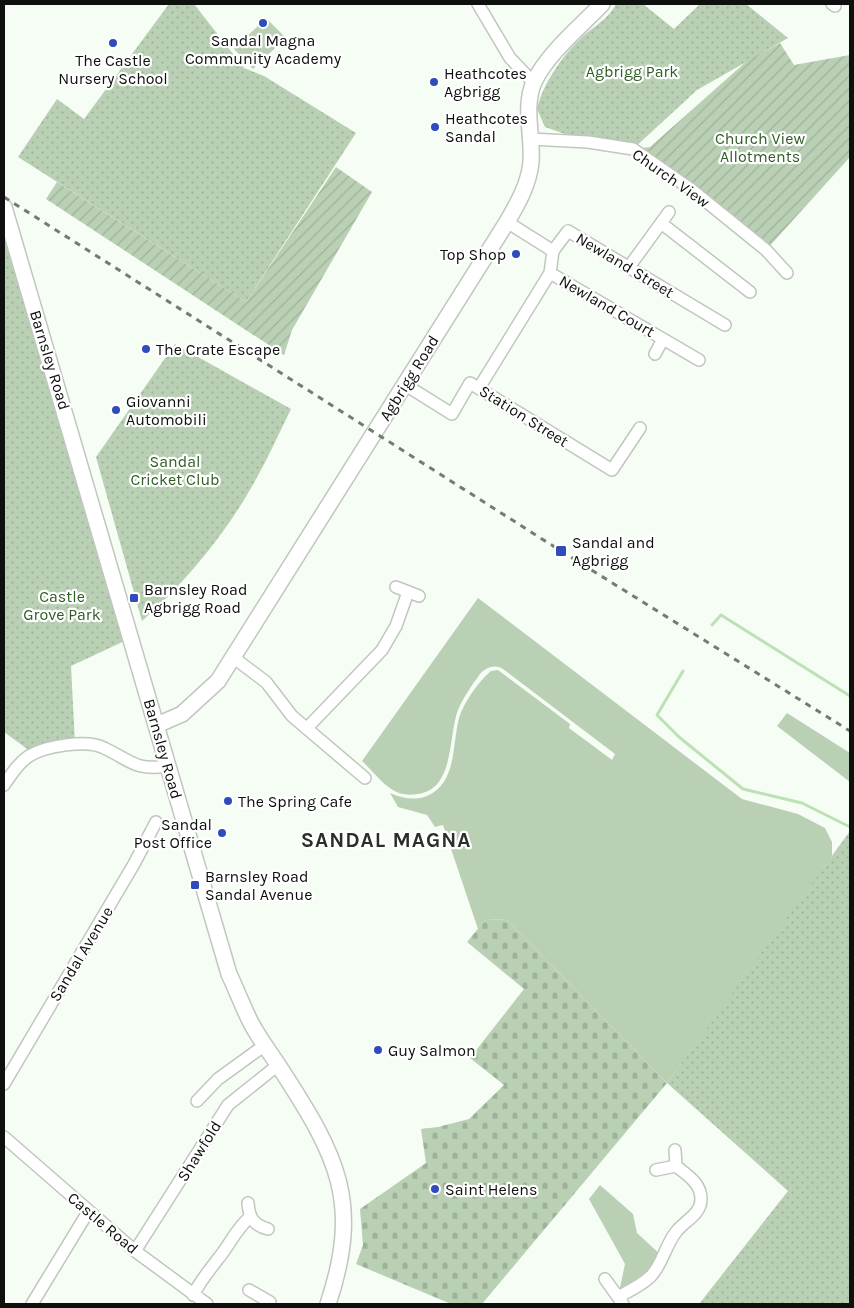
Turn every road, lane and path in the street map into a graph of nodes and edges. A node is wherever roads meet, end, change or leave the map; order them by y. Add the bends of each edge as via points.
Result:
1 (478, 4) edge
2 (602, 4) edge
3 (534, 83) junction
4 (530, 139) junction
5 (4, 207) edge
6 (669, 212) dead end
7 (507, 222) junction
8 (661, 223) junction
9 (553, 251) junction
10 (629, 267) junction
11 (550, 273) junction
12 (787, 273) dead end
13 (750, 292) dead end
14 (725, 325) dead end
15 (663, 339) junction
16 (654, 354) dead end
17 (699, 360) dead end
18 (404, 384) junction
19 (479, 388) junction
20 (640, 428) dead end
21 (396, 587) dead end
22 (234, 658) junction
23 (157, 725) junction
24 (308, 728) junction
25 (169, 766) junction
26 (365, 778) dead end
27 (4, 785) edge
28 (156, 822) dead end
29 (265, 1045) junction
30 (278, 1065) junction
31 (4, 1084) edge
32 (197, 1101) dead end
33 (4, 1137) edge
34 (675, 1150) dead end
35 (676, 1166) junction
36 (656, 1170) dead end
37 (248, 1203) dead end
38 (88, 1212) junction
39 (250, 1217) junction
40 (268, 1229) dead end
41 (135, 1251) junction
42 (605, 1279) dead end
43 (249, 1290) dead end
44 (193, 1295) junction
45 (620, 1300) edge
46 (32, 1304) edge
47 (207, 1304) edge
48 (269, 1304) edge
49 (328, 1304) edge

1 - 3 street via 510,58
2 - 3 main road, Agbrigg Road via 543,68
3 - 4 main road, Agbrigg Road via 529,109
4 - 7 main road, Agbrigg Road via 530,175
4 - 12 street, Church View via 588,142 633,149 692,190 766,250
5 - 23 main road, Barnsley Road
6 - 8 street
7 - 9 street, Newland Street
7 - 18 main road, Agbrigg Road
8 - 10 street
8 - 13 street
9 - 10 street, Newland Street via 568,231
9 - 11 street
10 - 14 street, Newland Street
11 - 15 street, Newland Court
11 - 19 street
15 - 16 street, Newland Court
15 - 17 street, Newland Court
18 - 19 street, Station Street via 452,414 470,383
18 - 22 main road, Agbrigg Road
19 - 20 street, Station Street via 612,470
21 - 24 street via 414,594 382,650
22 - 23 main road, Agbrigg Road via 218,681 194,703 175,718
22 - 24 street via 266,682 284,707
23 - 25 main road, Barnsley Road
24 - 26 street
25 - 27 street via 151,769 126,762 103,747 75,744 28,757
25 - 29 main road, Barnsley Road via 229,974
28 - 31 street, Sandal Avenue
29 - 30 main road, Barnsley Road
29 - 32 street via 218,1079
30 - 41 street, Shawfold via 228,1105
30 - 49 main road, Barnsley Road via 318,1128 342,1191 344,1245
33 - 38 street, Castle Road
34 - 35 street
35 - 36 street
35 - 45 street via 699,1188 701,1200 697,1212 676,1231 658,1269
37 - 39 street
38 - 41 street, Castle Road
38 - 46 street
39 - 40 street
39 - 44 street via 205,1274
41 - 44 street, Castle Road
42 - 45 street
43 - 48 street
44 - 47 street, Castle Road

